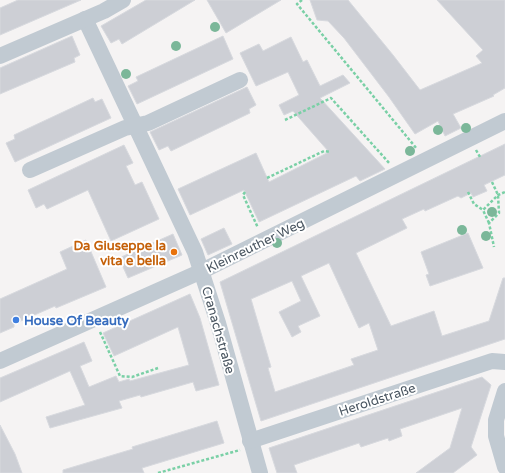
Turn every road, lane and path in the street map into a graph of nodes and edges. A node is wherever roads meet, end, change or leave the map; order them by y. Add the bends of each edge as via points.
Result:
1 (123, 0) edge
2 (302, 0) edge
3 (85, 19) junction
4 (0, 56) edge
5 (240, 80) dead end
6 (285, 120) dead end
7 (505, 121) edge
8 (136, 125) junction
9 (330, 152) dead end
10 (426, 160) junction
11 (30, 170) dead end
12 (399, 174) junction
13 (267, 178) dead end
14 (492, 182) dead end
15 (244, 192) dead end
16 (468, 192) dead end
17 (505, 192) edge
18 (498, 195) junction
19 (483, 210) junction
20 (489, 223) junction
21 (264, 241) junction
22 (494, 247) dead end
23 (202, 271) junction
24 (94, 319) junction
25 (0, 361) edge
26 (505, 362) edge
27 (158, 368) dead end
28 (505, 391) edge
29 (251, 443) junction
30 (505, 467) edge
31 (158, 473) edge
32 (260, 473) edge

1 - 3 street
2 - 10 path via 297,4
3 - 4 street
3 - 8 street, Cranachstraße
5 - 8 street via 148,123
6 - 12 path via 330,98
7 - 10 street, Kleinreuther Weg
8 - 11 street
8 - 23 street, Cranachstraße
9 - 13 path via 324,151
10 - 12 street, Kleinreuther Weg
12 - 21 street, Kleinreuther Weg
14 - 18 path
15 - 21 path via 243,195
16 - 19 path via 474,204
17 - 18 path
18 - 19 path
18 - 20 path via 499,213
19 - 20 path
20 - 22 path
21 - 23 street, Kleinreuther Weg
23 - 24 street, Kleinreuther Weg
23 - 29 street, Cranachstraße
24 - 25 street, Kleinreuther Weg
24 - 27 path via 120,376 132,377
26 - 29 street, Heroldstraße via 492,361
28 - 30 street via 496,420 496,436
29 - 31 path
29 - 32 street, Cranachstraße

